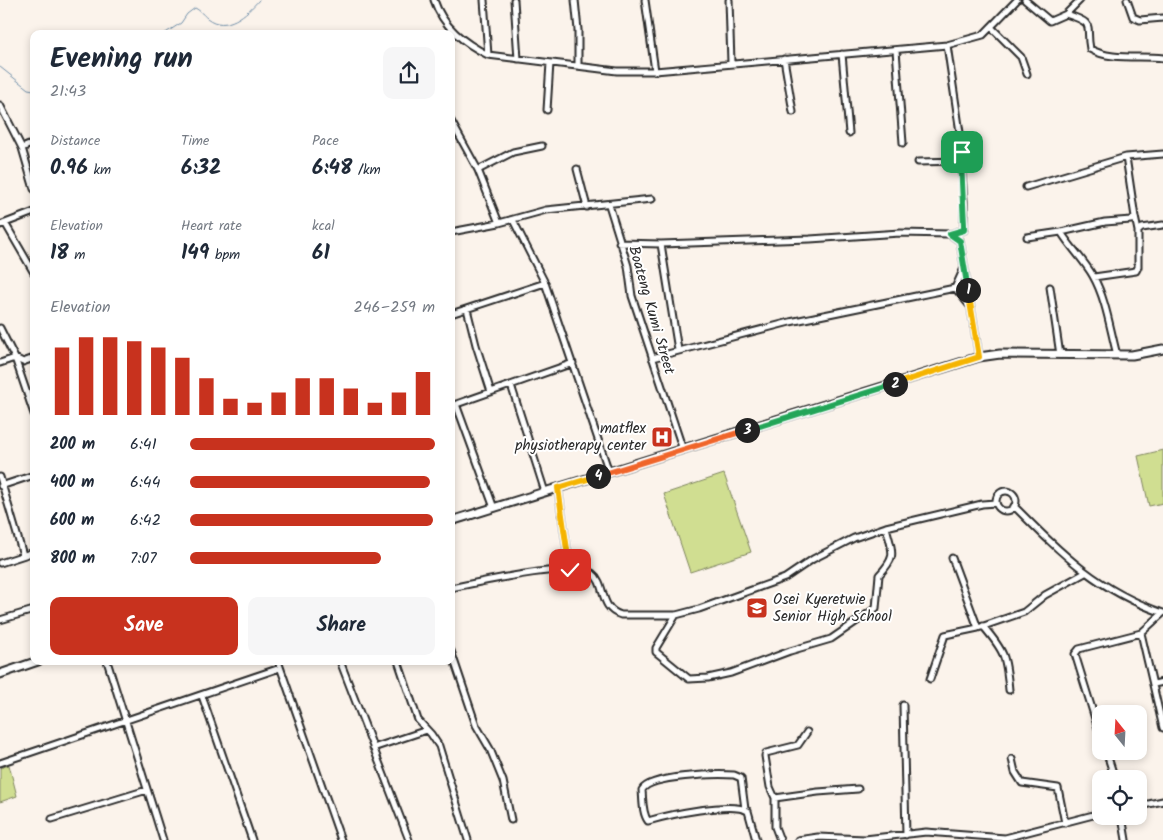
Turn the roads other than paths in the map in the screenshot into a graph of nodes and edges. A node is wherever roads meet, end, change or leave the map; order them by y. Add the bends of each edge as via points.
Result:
1 (434, 0) edge
2 (484, 0) edge
3 (514, 0) edge
4 (575, 0) edge
5 (645, 0) edge
6 (729, 0) edge
7 (1017, 0) edge
8 (1025, 0) edge
9 (1080, 0) edge
10 (1127, 0) edge
11 (1066, 14) junction
12 (1163, 18) edge
13 (992, 28) junction
14 (452, 30) edge
15 (455, 34) edge
16 (947, 45) junction
17 (896, 50) junction
18 (842, 54) junction
19 (488, 55) junction
20 (1163, 58) edge
21 (518, 59) junction
22 (784, 59) junction
23 (550, 63) junction
24 (731, 63) junction
25 (578, 66) junction
26 (655, 71) junction
27 (1028, 74) dead end
28 (0, 105) edge
29 (547, 110) dead end
30 (794, 112) dead end
31 (455, 129) edge
32 (850, 133) dead end
33 (903, 143) dead end
34 (30, 145) edge
35 (542, 146) dead end
36 (22, 148) junction
37 (1163, 154) edge
38 (1126, 157) junction
39 (961, 161) junction
40 (918, 162) dead end
41 (576, 169) dead end
42 (478, 170) junction
43 (30, 175) edge
44 (1026, 187) dead end
45 (652, 199) dead end
46 (609, 205) junction
47 (587, 207) junction
48 (30, 214) edge
49 (1135, 217) junction
50 (513, 220) junction
51 (3, 224) edge
52 (499, 224) junction
53 (1163, 225) edge
54 (455, 231) edge
55 (1138, 231) junction
56 (1061, 232) junction
57 (950, 234) junction
58 (1027, 237) dead end
59 (619, 243) junction
60 (661, 244) junction
61 (30, 267) edge
62 (964, 268) junction
63 (1094, 277) junction
64 (545, 283) junction
65 (1050, 287) dead end
66 (955, 288) junction
67 (970, 306) junction
68 (467, 309) junction
69 (455, 313) edge
70 (0, 328) edge
71 (1163, 348) edge
72 (678, 350) junction
73 (1060, 355) junction
74 (1116, 355) junction
75 (979, 357) junction
76 (15, 358) junction
77 (652, 358) junction
78 (30, 359) edge
79 (573, 363) junction
80 (0, 364) edge
81 (511, 385) junction
82 (491, 392) junction
83 (30, 402) edge
84 (455, 405) edge
85 (455, 408) edge
86 (683, 450) junction
87 (609, 472) junction
88 (30, 476) edge
89 (0, 477) edge
90 (1, 486) edge
91 (558, 488) junction
92 (545, 492) junction
93 (996, 503) junction
94 (1014, 506) junction
95 (494, 508) junction
96 (455, 520) edge
97 (886, 527) junction
98 (30, 553) edge
99 (24, 555) junction
100 (952, 558) dead end
101 (0, 563) edge
102 (570, 570) junction
103 (1085, 573) junction
104 (455, 587) edge
105 (30, 611) edge
106 (1163, 613) edge
107 (676, 615) junction
108 (0, 620) edge
109 (981, 627) junction
110 (1141, 633) junction
111 (455, 663) edge
112 (30, 664) edge
113 (108, 665) edge
114 (279, 665) edge
115 (342, 665) edge
116 (399, 665) edge
117 (280, 668) junction
118 (0, 674) edge
119 (930, 679) dead end
120 (1163, 682) edge
121 (1154, 684) junction
122 (1009, 690) dead end
123 (202, 696) junction
124 (903, 705) dead end
125 (1092, 709) edge
126 (126, 719) junction
127 (1163, 728) edge
128 (427, 730) junction
129 (807, 732) dead end
130 (373, 748) junction
131 (1012, 759) dead end
132 (0, 763) edge
133 (858, 789) dead end
134 (147, 790) junction
135 (776, 798) junction
136 (1163, 801) edge
137 (1147, 804) edge
138 (745, 809) junction
139 (1092, 816) edge
140 (52, 820) dead end
141 (511, 820) dead end
142 (1065, 823) junction
143 (1124, 825) edge
144 (906, 835) junction
145 (1004, 839) edge
146 (163, 840) edge
147 (252, 840) edge
148 (341, 840) edge
149 (409, 840) edge
150 (468, 840) edge
151 (756, 840) edge
152 (780, 840) edge
153 (798, 840) edge
154 (1126, 840) edge

1 - 14 street
2 - 19 street
3 - 21 street
4 - 25 street
5 - 26 street
6 - 24 street
7 - 13 street
8 - 11 street via 1050,21
9 - 11 street
10 - 12 street via 1133,17 1140,20
11 - 20 street via 1087,23 1090,49 1097,53
13 - 16 street via 973,40
13 - 27 street via 1021,57
15 - 19 street
16 - 17 street
16 - 39 street via 962,146
17 - 18 street
17 - 33 street
18 - 22 street
18 - 32 street
19 - 21 street
21 - 23 street
22 - 24 street
22 - 30 street
23 - 25 street
23 - 29 street
24 - 26 street
25 - 26 street via 616,71
28 - 36 street
31 - 42 street
34 - 36 street
35 - 42 street via 513,152
36 - 43 street
37 - 38 street
38 - 44 street
38 - 49 street
39 - 40 street
39 - 57 street via 964,230
41 - 47 street
42 - 52 street
45 - 46 street
46 - 47 street
46 - 59 street, Boateng Kumi Street
47 - 50 street via 546,210
48 - 51 street
49 - 55 street
49 - 56 street
50 - 52 street
50 - 64 street
51 - 61 street
52 - 54 street
53 - 55 street
55 - 63 street via 1136,271
56 - 58 street
56 - 63 street
57 - 60 street via 900,233
57 - 62 street via 960,241
59 - 60 street
59 - 77 street, Boateng Kumi Street
60 - 72 street
62 - 66 street
62 - 67 street
63 - 74 street
64 - 68 street
64 - 79 street
65 - 73 street
66 - 67 street
66 - 72 street via 790,322
67 - 75 street
68 - 69 street
68 - 82 street
70 - 76 street
71 - 74 street via 1144,354
72 - 77 street
73 - 74 street
73 - 75 street
75 - 86 street
76 - 78 street via 23,362
76 - 80 street
76 - 83 street
77 - 86 street, Boateng Kumi Street
79 - 81 street
79 - 87 street
81 - 82 street
81 - 92 street
82 - 84 street
85 - 95 street
86 - 87 street
87 - 91 street
88 - 90 street
89 - 90 street
90 - 99 street
91 - 92 street
91 - 102 street
92 - 95 street
93 - 94 street via 1004,510
93 - 94 street via 999,493 1008,491 1016,501
93 - 97 street
94 - 103 street
95 - 96 street
97 - 107 street via 839,545 785,578
97 - 107 street via 893,556 877,581 876,608 831,639 731,673 690,679 656,652
98 - 99 street
99 - 101 street
100 - 109 street
102 - 104 street via 510,576
102 - 107 street via 594,574 608,608 614,613
103 - 106 street via 1129,599
103 - 109 street via 1045,595 1024,612
105 - 108 street
106 - 110 street
109 - 119 street via 945,635
109 - 122 street via 1005,655
110 - 121 street
110 - 125 street via 1079,649 1075,654
111 - 141 street via 476,725 503,781
112 - 118 street
113 - 126 street
114 - 117 street
115 - 130 street
116 - 128 street via 418,720
117 - 123 street
117 - 148 street
120 - 121 street
121 - 127 street
123 - 126 street
123 - 147 street
124 - 144 street
126 - 132 street
126 - 134 street
128 - 130 street
128 - 150 street via 439,746
129 - 135 street via 798,745 766,753 770,787
130 - 149 street
131 - 142 street via 1022,783 1058,788
133 - 135 street
134 - 140 street
134 - 146 street
135 - 152 street via 775,827
136 - 137 street
138 - 138 street via 722,808 648,821 643,809 642,790 646,785 676,778 734,775 741,778
138 - 151 street via 752,819
139 - 142 street
142 - 145 street
143 - 154 street
144 - 145 street via 936,832
144 - 153 street

